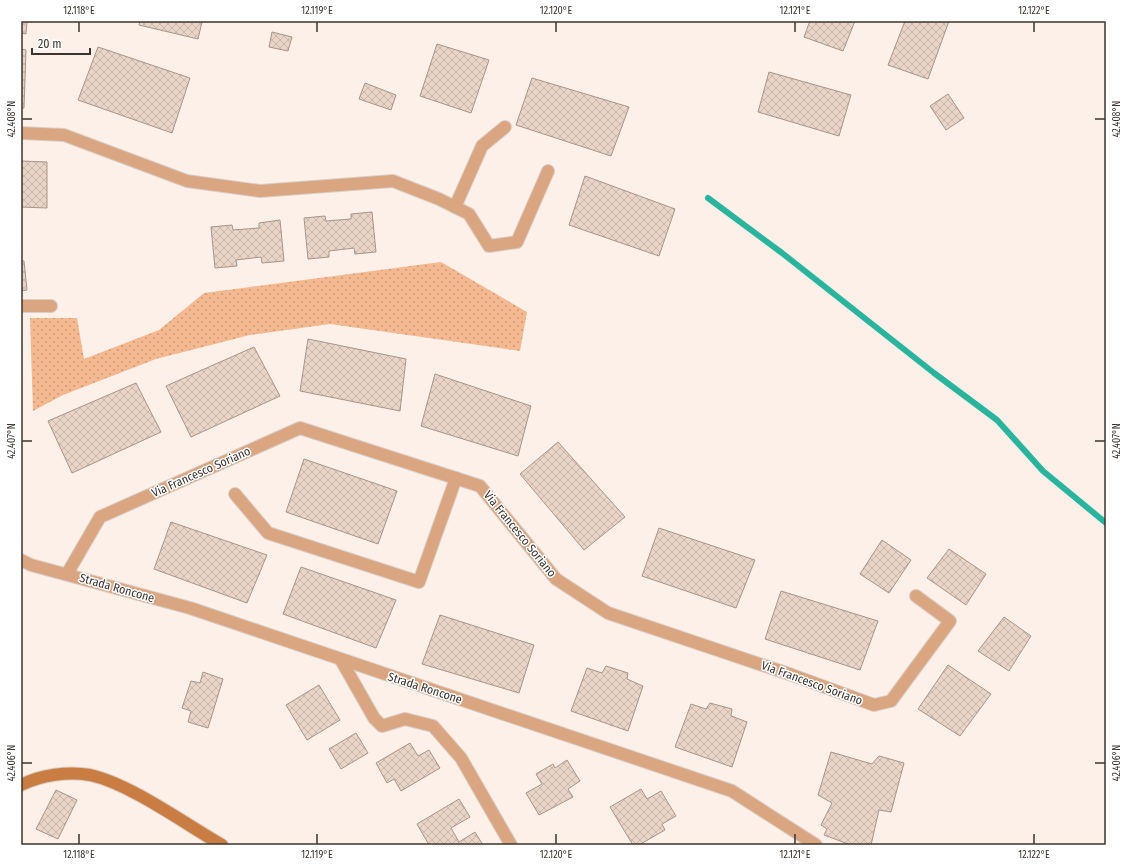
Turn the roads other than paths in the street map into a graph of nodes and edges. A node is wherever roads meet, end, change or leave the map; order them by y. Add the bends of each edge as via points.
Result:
1 (504, 127) dead end
2 (21, 133) edge
3 (548, 171) dead end
4 (455, 207) junction
5 (21, 306) edge
6 (51, 306) dead end
7 (456, 478) junction
8 (235, 494) dead end
9 (21, 560) edge
10 (67, 574) junction
11 (916, 596) dead end
12 (341, 660) junction
13 (21, 785) edge
14 (222, 845) edge
15 (510, 845) edge
16 (816, 845) edge

1 - 4 street via 482,146
2 - 4 street via 64,135 187,181 260,191 393,181
3 - 4 street via 517,242 489,246 469,214
5 - 6 street
7 - 8 street via 419,582 268,533
7 - 10 street, Via Francesco Soriano via 300,428 100,517
7 - 11 street, Via Francesco Soriano via 480,486 556,579 608,613 874,705 891,701 950,621
9 - 10 street, Strada Roncone
10 - 12 street, Strada Roncone via 190,608
12 - 15 street via 374,718 382,726 405,719 433,726 461,758
12 - 16 street, Strada Roncone via 732,791
13 - 14 street via 60,774 90,775 147,800

